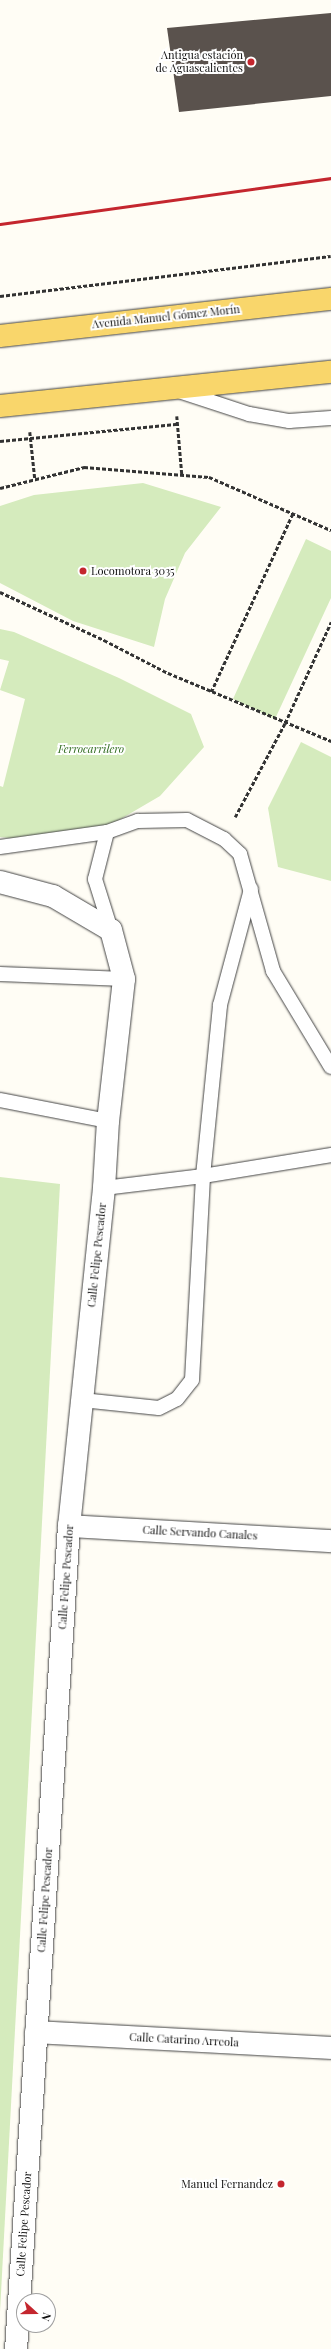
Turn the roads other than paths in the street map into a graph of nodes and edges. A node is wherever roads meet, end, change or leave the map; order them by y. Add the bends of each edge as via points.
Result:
1 (331, 299) edge
2 (0, 336) edge
3 (331, 372) edge
4 (173, 389) junction
5 (0, 406) edge
6 (331, 418) edge
7 (107, 832) junction
8 (0, 848) edge
9 (0, 882) edge
10 (251, 889) junction
11 (111, 930) junction
12 (0, 974) edge
13 (124, 979) junction
14 (331, 1066) edge
15 (0, 1100) edge
16 (108, 1121) junction
17 (331, 1155) edge
18 (203, 1176) junction
19 (104, 1188) junction
20 (82, 1400) junction
21 (69, 1526) junction
22 (331, 1541) edge
23 (36, 2032) junction
24 (331, 2048) edge
25 (16, 2349) edge

1 - 2 main road, Avenida Manuel Gómez Morín
3 - 4 main road
4 - 5 main road
4 - 6 lane via 249,414 289,421
7 - 8 lane
7 - 10 lane via 138,821 187,820 224,839 240,854
7 - 11 lane via 96,879
9 - 11 street via 53,896
10 - 14 lane via 273,971
10 - 18 lane via 220,1005
11 - 13 street, Calle Felipe Pescador
12 - 13 lane
13 - 16 street, Calle Felipe Pescador
15 - 16 lane
16 - 19 street, Calle Felipe Pescador
17 - 18 lane
18 - 19 lane
18 - 20 lane via 192,1380 177,1399 159,1408
19 - 20 street, Calle Felipe Pescador
20 - 21 street, Calle Felipe Pescador
21 - 22 street, Calle Servando Canales
21 - 23 street, Calle Felipe Pescador
23 - 24 street, Calle Catarino Arreola
23 - 25 street, Calle Felipe Pescador

